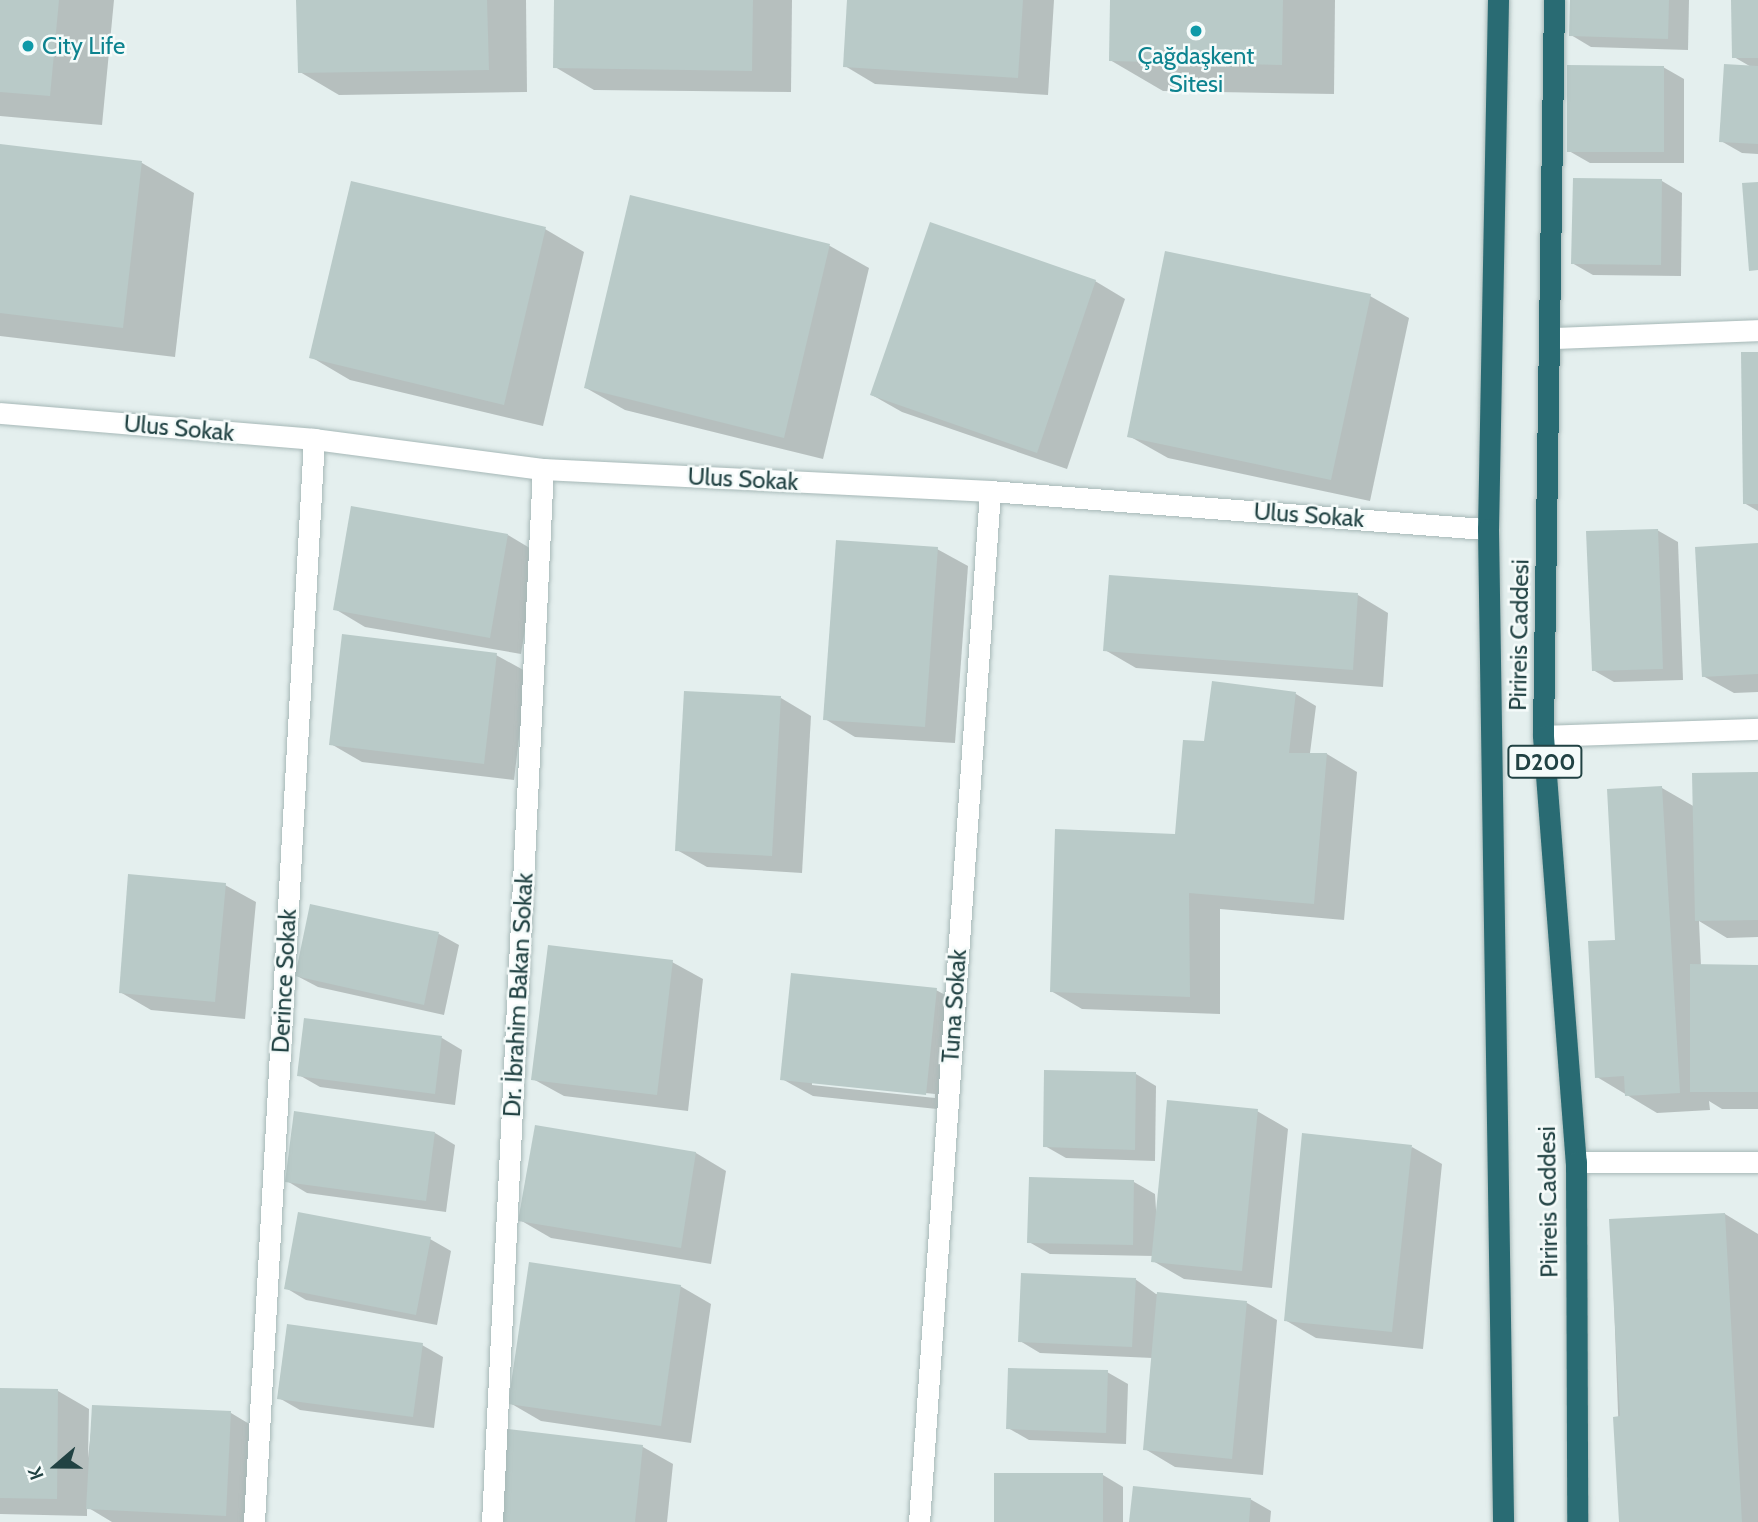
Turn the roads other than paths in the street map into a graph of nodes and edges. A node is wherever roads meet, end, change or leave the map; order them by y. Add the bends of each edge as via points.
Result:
1 (1499, 0) edge
2 (1555, 0) edge
3 (1758, 330) edge
4 (1552, 338) junction
5 (0, 413) edge
6 (314, 439) junction
7 (543, 469) junction
8 (990, 491) junction
9 (1488, 529) junction
10 (1758, 729) edge
11 (1543, 736) junction
12 (1576, 1162) junction
13 (1758, 1162) edge
14 (254, 1522) edge
15 (492, 1522) edge
16 (919, 1522) edge
17 (1503, 1522) edge
18 (1577, 1522) edge

1 - 9 highway, Pirireis Caddesi / D200 via 1496,324
2 - 4 highway, Pirireis Caddesi / D200
3 - 4 street
4 - 11 highway, Pirireis Caddesi / D200
5 - 6 street, Ulus Sokak
6 - 7 street, Ulus Sokak
6 - 14 street, Derince Sokak
7 - 8 street, Ulus Sokak
7 - 15 street, Dr. İbrahim Bakan Sokak
8 - 9 street, Ulus Sokak
8 - 16 street, Tuna Sokak
9 - 17 highway, Pirireis Caddesi / D200
10 - 11 street
11 - 12 highway, Pirireis Caddesi / D200
12 - 13 street
12 - 18 highway, Pirireis Caddesi / D200

